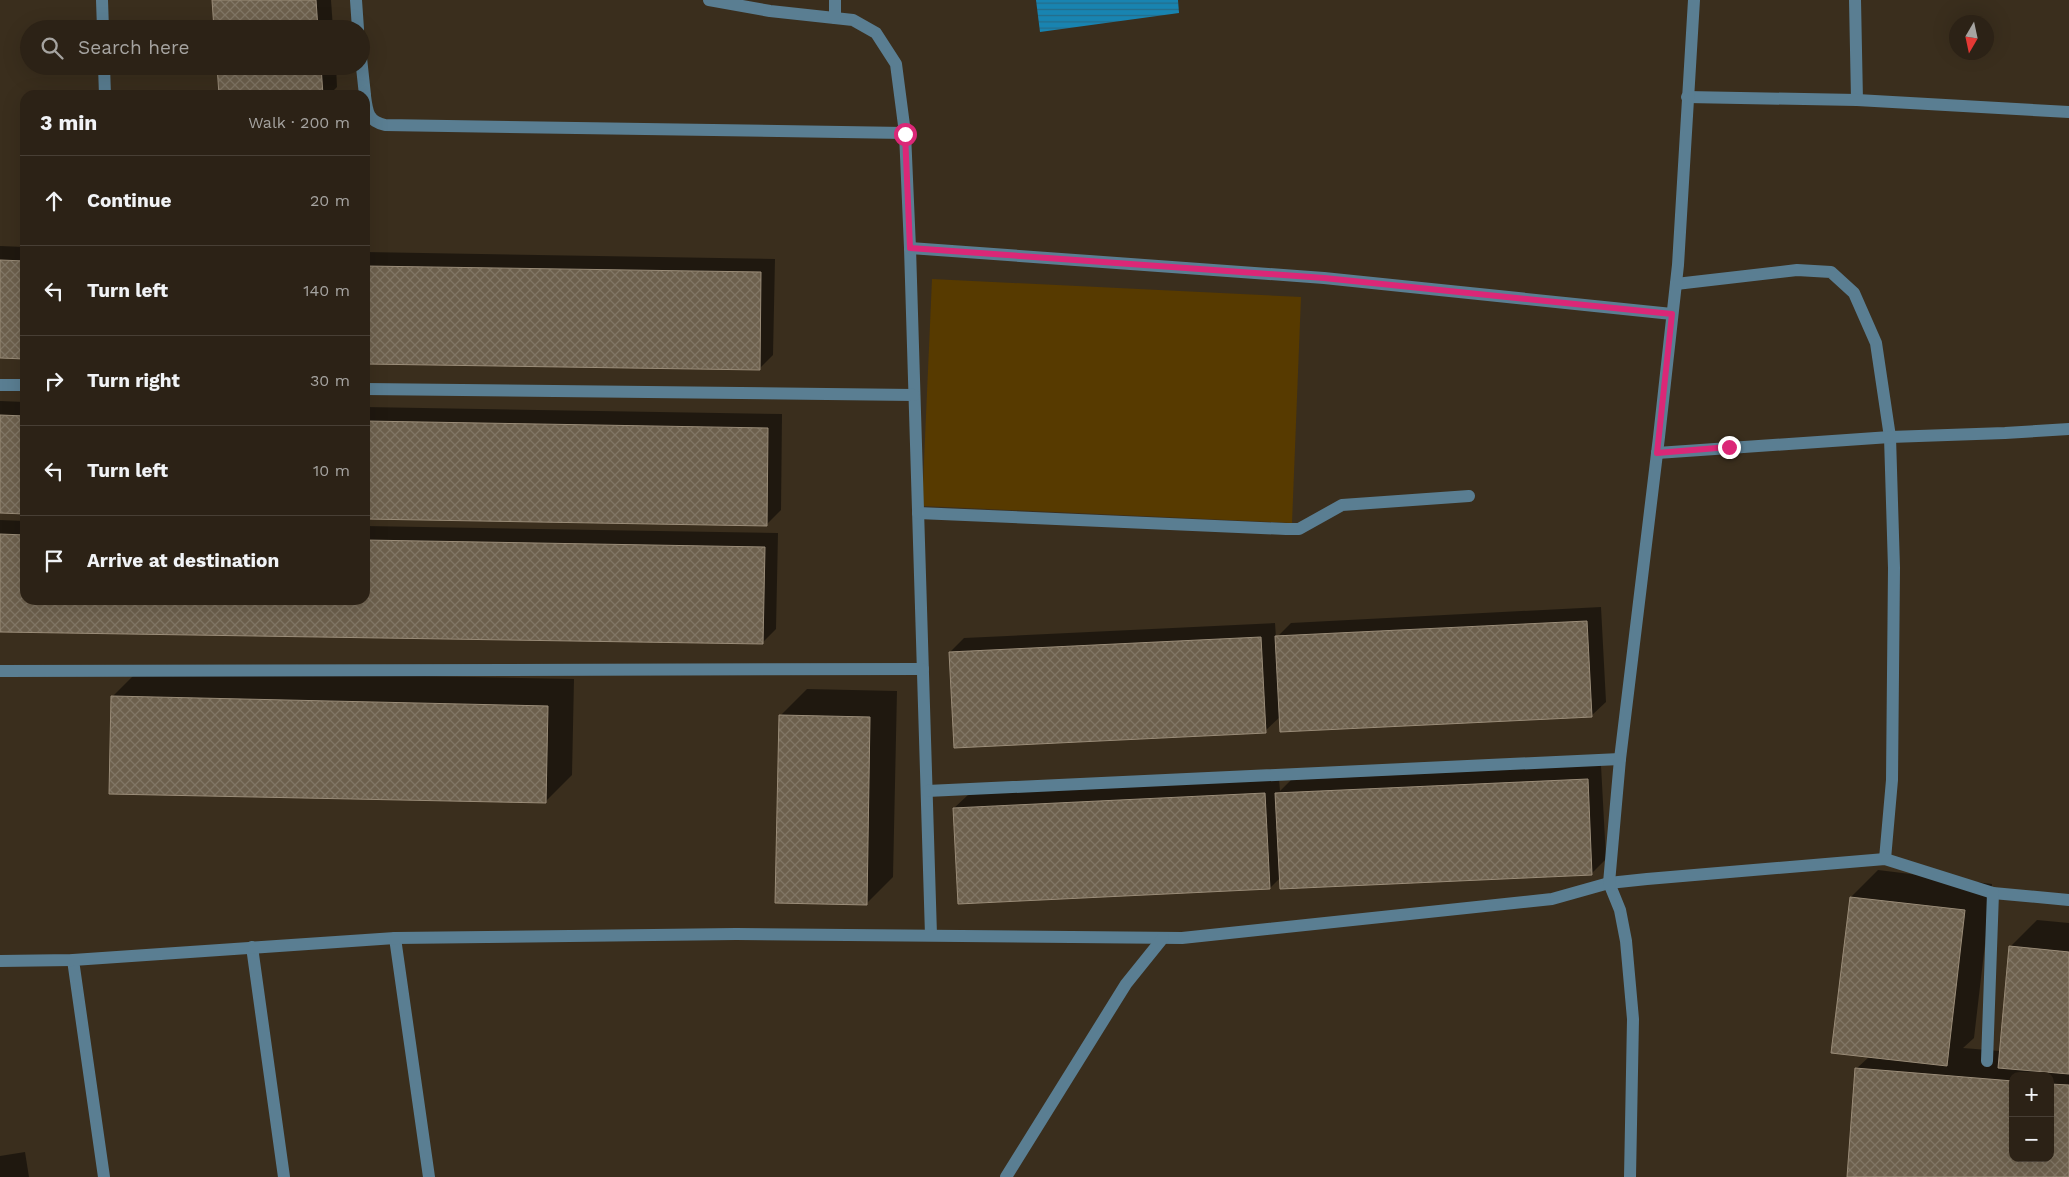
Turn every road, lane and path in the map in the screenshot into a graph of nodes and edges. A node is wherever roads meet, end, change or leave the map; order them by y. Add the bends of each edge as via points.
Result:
1 (102, 0) edge
2 (356, 0) edge
3 (709, 0) edge
4 (835, 0) edge
5 (1694, 0) edge
6 (1855, 0) edge
7 (835, 18) junction
8 (103, 20) edge
9 (357, 20) edge
10 (104, 75) edge
11 (363, 75) edge
12 (105, 90) edge
13 (364, 90) edge
14 (1687, 97) junction
15 (1858, 100) junction
16 (2069, 112) edge
17 (370, 118) edge
18 (905, 134) junction
19 (910, 248) junction
20 (1676, 284) junction
21 (1672, 314) junction
22 (0, 385) edge
23 (20, 385) edge
24 (370, 389) edge
25 (914, 395) junction
26 (2069, 429) edge
27 (1890, 437) junction
28 (1657, 453) junction
29 (1469, 496) dead end
30 (918, 513) junction
31 (923, 669) junction
32 (0, 671) edge
33 (1620, 759) junction
34 (927, 791) junction
35 (1886, 859) junction
36 (1609, 883) junction
37 (1993, 893) junction
38 (2069, 900) edge
39 (931, 935) junction
40 (395, 938) junction
41 (1163, 938) junction
42 (252, 947) junction
43 (73, 960) junction
44 (0, 961) edge
45 (1987, 1061) dead end
46 (104, 1177) edge
47 (284, 1177) edge
48 (429, 1177) edge
49 (1006, 1177) edge
50 (1630, 1177) edge

1 - 8 street
2 - 9 street
3 - 7 street via 770,12
4 - 7 street
5 - 14 street
6 - 15 street
7 - 18 street via 853,20 876,33 896,64
10 - 12 street
11 - 13 street
14 - 15 street
14 - 20 street
15 - 16 street
17 - 18 street via 385,125
18 - 19 street
19 - 21 street via 1324,278
19 - 25 street
20 - 21 street
20 - 27 street via 1798,270 1831,272 1854,293 1876,343
21 - 28 street
22 - 23 street
24 - 25 street
25 - 30 street
26 - 27 street
27 - 28 street
27 - 35 street via 1894,568 1892,780
28 - 33 street
29 - 30 street via 1342,505 1299,529
30 - 31 street
31 - 32 street
31 - 34 street
33 - 34 street
33 - 36 street
34 - 39 street
35 - 36 street
35 - 37 street
36 - 41 street via 1552,899
36 - 50 street via 1620,910 1626,941 1633,1019
37 - 38 street
37 - 45 street
39 - 40 street
39 - 41 street
40 - 42 street
40 - 48 street
41 - 49 street via 1120,992
42 - 43 street
42 - 47 street
43 - 44 street
43 - 46 street

